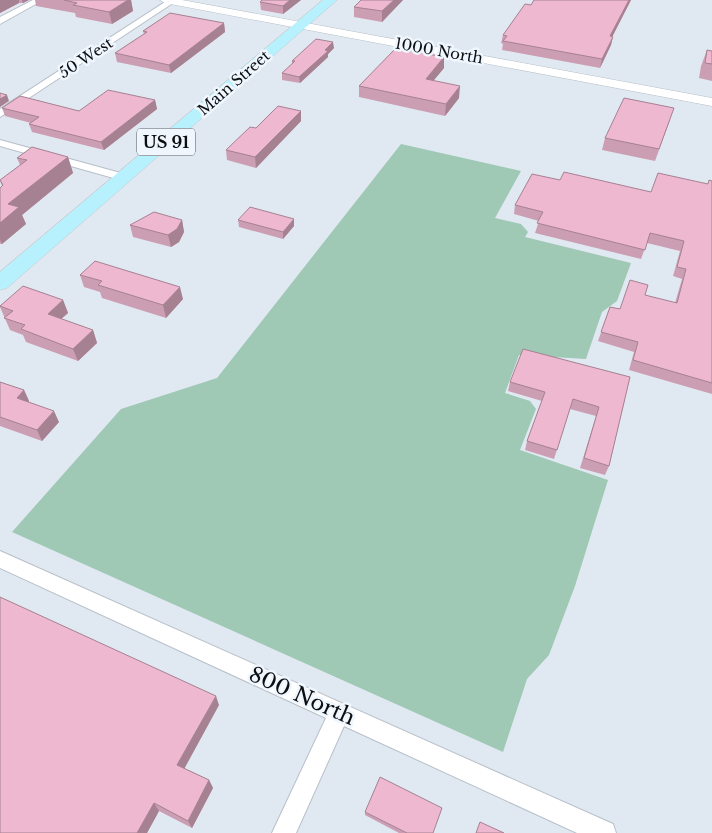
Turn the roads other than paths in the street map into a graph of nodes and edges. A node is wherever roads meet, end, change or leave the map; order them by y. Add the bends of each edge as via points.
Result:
1 (40, 0) edge
2 (331, 0) edge
3 (169, 1) edge
4 (0, 21) edge
5 (300, 26) junction
6 (712, 102) edge
7 (0, 114) edge
8 (0, 143) edge
9 (124, 177) junction
10 (0, 283) edge
11 (0, 559) edge
12 (339, 713) junction
13 (284, 833) edge
14 (604, 833) edge

1 - 4 street
2 - 5 main road, Main Street / US 91
3 - 5 street, 1000 North
3 - 7 street, 50 West
5 - 6 street, 1000 North
5 - 9 main road, Main Street / US 91
8 - 9 street
9 - 10 main road, Main Street / US 91
11 - 12 street, 800 North
12 - 13 street
12 - 14 street, 800 North

